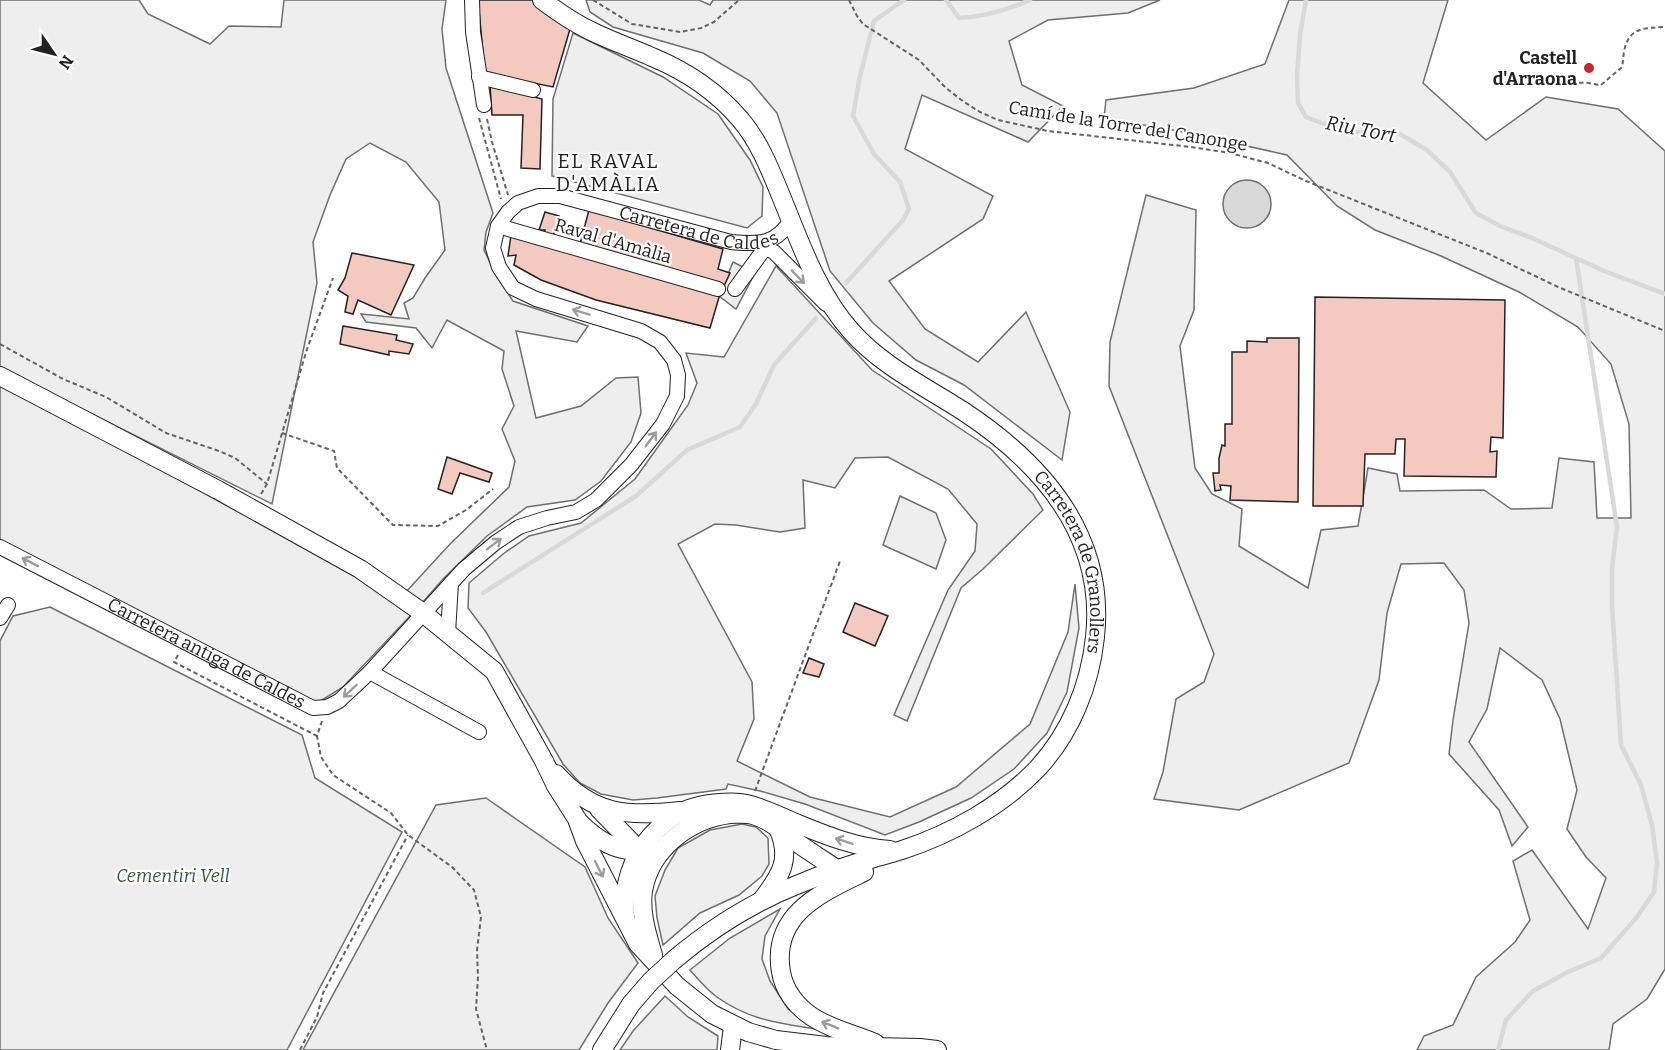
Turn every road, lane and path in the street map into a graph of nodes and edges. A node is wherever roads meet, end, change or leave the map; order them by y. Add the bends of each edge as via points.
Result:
1 (472, 0) edge
2 (542, 0) edge
3 (593, 0) edge
4 (739, 0) edge
5 (849, 0) edge
6 (1665, 27) edge
7 (479, 77) junction
8 (1579, 83) dead end
9 (533, 90) dead end
10 (484, 105) joint
11 (512, 208) junction
12 (790, 220) junction
13 (498, 226) junction
14 (762, 246) junction
15 (333, 278) dead end
16 (718, 289) dead end
17 (735, 289) dead end
18 (837, 314) junction
19 (1665, 331) edge
20 (0, 345) edge
21 (0, 376) edge
22 (282, 433) junction
23 (493, 489) dead end
24 (0, 547) edge
25 (840, 561) dead end
26 (451, 583) junction
27 (8, 605) dead end
28 (423, 613) junction
29 (0, 618) edge
30 (448, 633) junction
31 (174, 662) dead end
32 (370, 672) junction
33 (479, 732) dead end
34 (544, 760) junction
35 (749, 804) junction
36 (597, 807) junction
37 (682, 811) junction
38 (577, 819) junction
39 (706, 820) junction
40 (778, 828) junction
41 (408, 835) junction
42 (640, 851) junction
43 (901, 851) junction
44 (838, 870) junction
45 (762, 900) junction
46 (634, 916) junction
47 (733, 1026) junction
48 (875, 1048) edge
49 (300, 1050) edge
50 (487, 1050) edge
51 (602, 1050) edge
52 (730, 1050) edge
53 (937, 1050) edge

1 - 7 street
2 - 12 main road, Carretera de Caldes via 593,32 690,76 718,97 750,132
3 - 4 path via 632,24 680,32 708,25
5 - 19 path, Camí de la Torre del Canonge via 863,24 919,60 964,102 998,120 1048,131 1230,153 1268,163
6 - 8 path via 1641,28 1628,38 1622,67 1601,85
7 - 9 street
7 - 10 street
10 - 11 path
11 - 13 street, Carretera de Caldes
11 - 14 street, Carretera de Caldes via 538,196 560,196 731,242
12 - 14 street, Carretera de Caldes via 785,229
12 - 18 main road, Carretera de Granollers
13 - 16 street, Raval d'Amàlia
26 -> 13 street via 464,568 519,527 576,512 596,500 637,458 663,424 677,396 674,360 660,342 641,331 536,299 513,288 499,267 493,248
14 - 17 street
14 -> 18 street via 774,252
15 - 22 path
18 - 43 main road, Carretera de Granollers via 881,359 981,423 1040,475 1071,518 1089,561 1094,585 1096,627 1090,668 1079,702 1052,752 1010,793 986,810
20 - 22 path via 106,397 166,432 235,458 267,483
21 - 28 main road via 360,569
22 - 23 path via 334,451 337,468 393,525 438,526
32 -> 24 street, Carretera antiga de Caldes via 339,701 313,708
25 - 35 path
26 - 28 street
26 - 30 street
27 - 29 street
28 - 30 main road
28 - 32 street, Carretera antiga de Caldes
30 - 34 main road via 494,671
31 - 41 path via 317,736 321,757 333,775 392,813
32 - 33 street
34 - 36 main road via 562,781
34 - 38 main road
35 - 37 main road via 703,804
43 -> 35 main road via 849,843
36 - 37 main road via 638,814
36 - 42 main road
37 - 42 main road via 655,832
38 - 42 main road via 602,842
38 -> 46 main road via 585,841
39 - 40 main road via 748,814
39 - 42 main road via 672,830 652,847
39 - 46 main road via 688,828 661,852 647,877
40 - 44 main road
40 - 45 main road via 785,859
41 - 49 path via 323,993 317,1017
41 - 50 path via 452,867 474,890 481,917 476,1008
42 - 46 main road via 642,867
43 - 44 main road, Carretera de Granollers
48 -> 43 main road via 820,1021 794,1002 782,976 781,943 795,915 806,904
44 - 45 main road, Carretera de Granollers
45 - 51 main road, Carretera de Granollers, bridge via 695,942 651,981
46 - 47 main road via 647,936 656,962 703,1008
47 - 48 main road via 776,1040
47 - 52 main road
48 - 53 main road

